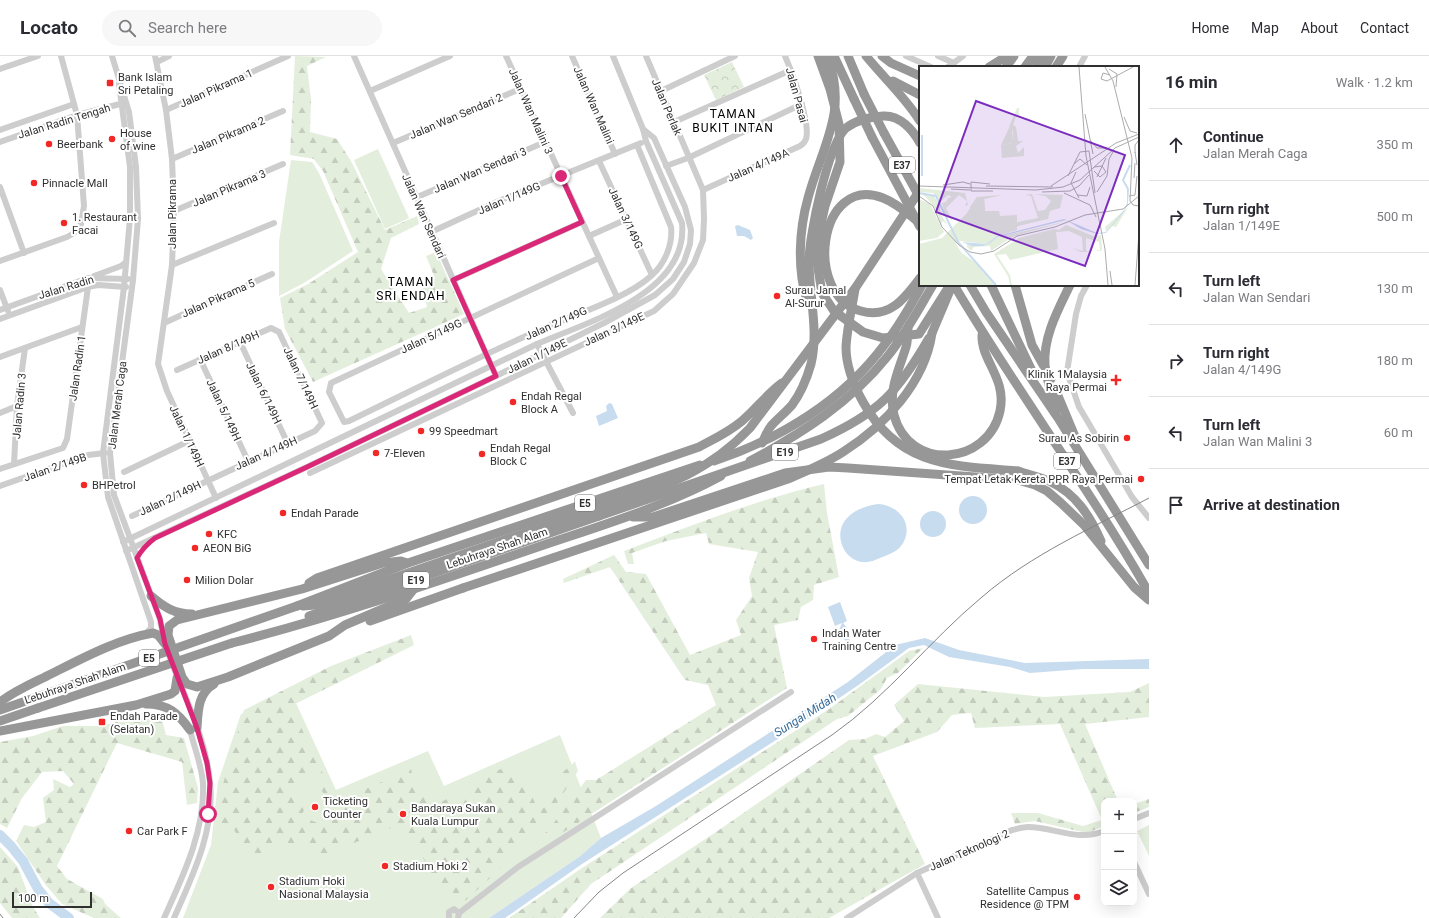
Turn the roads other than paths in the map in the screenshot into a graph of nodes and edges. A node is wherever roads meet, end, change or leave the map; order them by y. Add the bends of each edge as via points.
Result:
1 (38, 56) edge
2 (61, 56) edge
3 (112, 56) edge
4 (169, 56) edge
5 (288, 56) edge
6 (354, 56) edge
7 (450, 56) edge
8 (506, 56) edge
9 (572, 56) edge
10 (613, 56) edge
11 (647, 56) edge
12 (735, 56) edge
13 (785, 56) edge
14 (818, 56) edge
15 (827, 56) edge
16 (834, 56) edge
17 (848, 56) edge
18 (866, 56) edge
19 (882, 56) edge
20 (906, 56) edge
21 (938, 56) edge
22 (964, 56) edge
23 (1002, 56) edge
24 (1007, 56) edge
25 (1014, 56) edge
26 (1034, 56) edge
27 (1042, 56) edge
28 (1051, 56) edge
29 (1063, 56) edge
30 (1085, 56) edge
31 (156, 59) edge
32 (951, 65) edge
33 (929, 66) edge
34 (991, 66) edge
35 (994, 66) edge
36 (1007, 66) edge
37 (1026, 66) edge
38 (1037, 66) edge
39 (1046, 66) edge
40 (1058, 66) edge
41 (1080, 66) edge
42 (0, 69) edge
43 (791, 70) junction
44 (882, 74) junction
45 (919, 76) edge
46 (520, 89) junction
47 (661, 91) junction
48 (370, 92) junction
49 (919, 94) edge
50 (124, 103) junction
51 (74, 104) junction
52 (802, 104) junction
53 (166, 110) junction
54 (283, 111) dead end
55 (88, 112) junction
56 (77, 115) junction
57 (919, 120) edge
58 (674, 122) junction
59 (78, 123) junction
60 (643, 129) junction
61 (0, 130) edge
62 (807, 134) joint
63 (654, 138) junction
64 (646, 141) junction
65 (919, 141) edge
66 (0, 142) edge
67 (545, 142) junction
68 (393, 143) junction
69 (638, 145) junction
70 (616, 154) junction
71 (172, 158) junction
72 (688, 158) junction
73 (599, 161) junction
74 (283, 164) dead end
75 (666, 166) junction
76 (561, 176) junction
77 (0, 187) edge
78 (703, 190) junction
79 (919, 192) edge
80 (919, 196) edge
81 (415, 198) junction
82 (174, 211) junction
83 (627, 219) junction
84 (582, 222) junction
85 (274, 223) dead end
86 (918, 224) edge
87 (431, 232) junction
88 (589, 236) junction
89 (24, 253) junction
90 (599, 258) junction
91 (0, 261) edge
92 (126, 262) junction
93 (172, 264) junction
94 (272, 274) dead end
95 (652, 276) junction
96 (88, 278) junction
97 (125, 279) junction
98 (133, 280) junction
99 (453, 280) junction
100 (919, 282) edge
101 (932, 286) edge
102 (951, 286) edge
103 (952, 286) edge
104 (953, 286) edge
105 (971, 286) edge
106 (991, 286) edge
107 (1015, 286) edge
108 (1070, 286) edge
109 (1086, 286) edge
110 (88, 287) junction
111 (124, 287) junction
112 (856, 287) junction
113 (132, 288) junction
114 (0, 290) edge
115 (617, 297) junction
116 (3, 308) edge
117 (10, 316) junction
118 (470, 317) junction
119 (0, 319) edge
120 (813, 319) junction
121 (164, 322) junction
122 (82, 327) junction
123 (908, 328) junction
124 (279, 332) joint
125 (982, 332) junction
126 (932, 333) junction
127 (240, 342) junction
128 (537, 344) junction
129 (25, 348) junction
130 (486, 354) junction
131 (541, 354) junction
132 (0, 357) edge
133 (200, 359) junction
134 (545, 362) junction
135 (491, 366) junction
136 (177, 370) dead end
137 (160, 372) joint
138 (496, 376) junction
139 (785, 381) junction
140 (1042, 394) junction
141 (17, 406) junction
142 (336, 409) joint
143 (0, 412) edge
144 (573, 413) dead end
145 (1058, 418) junction
146 (322, 423) joint
147 (189, 442) junction
148 (762, 443) junction
149 (288, 444) junction
150 (103, 453) junction
151 (110, 453) junction
152 (248, 461) junction
153 (14, 464) junction
154 (1087, 465) junction
155 (0, 469) edge
156 (124, 472) dead end
157 (310, 473) dead end
158 (208, 480) junction
159 (0, 486) edge
160 (216, 498) junction
161 (600, 512) junction
162 (132, 516) dead end
163 (626, 517) junction
164 (1149, 518) edge
165 (126, 524) junction
166 (142, 533) junction
167 (131, 538) junction
168 (155, 538) junction
169 (123, 542) junction
170 (134, 548) junction
171 (126, 551) junction
172 (1107, 553) junction
173 (137, 558) junction
174 (408, 563) junction
175 (1149, 565) edge
176 (302, 589) junction
177 (414, 589) junction
178 (1149, 593) edge
179 (151, 596) junction
180 (1149, 600) edge
181 (297, 606) junction
182 (204, 615) junction
183 (144, 635) junction
184 (329, 636) junction
185 (232, 643) junction
186 (165, 644) junction
187 (228, 676) junction
188 (177, 678) junction
189 (791, 692) dead end
190 (0, 702) edge
191 (136, 705) junction
192 (0, 710) edge
193 (0, 721) edge
194 (193, 729) junction
195 (0, 731) edge
196 (1149, 813) edge
197 (1137, 818) edge
198 (1101, 833) edge
199 (1137, 868) edge
200 (916, 873) junction
201 (1149, 894) edge
202 (458, 916) edge
203 (164, 918) edge
204 (174, 918) edge
205 (449, 918) edge
206 (847, 918) edge
207 (938, 918) edge

1 - 42 street
2 - 51 street
3 - 50 street, Jalan Merah Caga
4 - 31 street
5 - 53 street, Jalan Pikrama 1
6 - 48 street, Jalan Wan Sendari
7 - 48 street
8 - 46 street, Jalan Wan Malini 3
9 - 70 street, Jalan Wan Malini
10 - 60 street, Jalan 1/149E
11 - 47 street, Jalan Perlak
12 - 47 street
13 - 43 street, Jalan Pasai
14 - 102 highway, bridge via 839,124 840,162 819,233 817,262 822,293 834,311 863,332 883,338 919,334
15 - 120 highway via 835,81 836,105 830,133 808,198 802,232 803,284
16 - 86 highway, E37, bridge via 872,137
17 - 80 highway, E37, bridge via 864,94
18 - 44 highway
19 - 45 highway
20 - 33 street
21 - 32 street
22 - 32 street
23 - 35 highway
24 - 34 highway, bridge
25 - 36 highway
26 - 37 highway
27 - 38 highway
28 - 39 highway
29 - 40 highway, bridge
30 - 41 street
31 - 53 street, Jalan Pikrama
43 - 52 street, Jalan Pasai
43 - 58 street
44 - 49 highway
44 - 57 highway
46 - 67 street, Jalan Wan Malini 3
46 - 68 street, Jalan Wan Sendari 2
47 - 58 street, Jalan Perlak
48 - 68 street, Jalan Wan Sendari
50 - 55 street, Jalan Radin Tengah
50 - 92 street, Jalan Merah Caga via 130,167 130,218
50 - 98 street, Jalan Merah Caga via 136,167 138,219
51 - 56 street
51 - 61 street, Jalan Radin Tengah
52 - 62 street, Jalan Pasai
52 - 72 street
53 - 71 street, Jalan Pikrama
54 - 71 street, Jalan Pikrama 2
55 - 56 street, Jalan Radin Tengah
55 - 59 street
56 - 59 street
56 - 66 street, Jalan Radin Tengah
58 - 72 street, Jalan Perlak
59 - 89 street via 84,206 81,224 74,234
60 - 63 street
60 - 64 street, Jalan 1/149E
62 - 78 street, Jalan 4/149A via 806,140 800,146
63 - 64 street, Jalan 1/149G
63 - 75 street, Jalan 1/149E
64 - 69 street, Jalan 1/149G
64 - 128 street, Jalan 1/149E via 682,223 681,241 674,263 658,283 636,298
65 - 120 highway via 914,132 904,124 896,118 886,116 853,124 839,136 816,215 809,252
67 - 76 street, Jalan Wan Malini 3
67 - 81 street, Jalan Wan Sendari 3
68 - 81 street, Jalan Wan Sendari
69 - 70 street, Jalan 1/149G
69 - 95 street, Jalan 2/149G via 672,227 669,249
70 - 73 street, Jalan 1/149G
71 - 82 street, Jalan Pikrama
72 - 75 street
72 - 78 street, Jalan 3/149E
73 - 76 street, Jalan 1/149G
73 - 83 street, Jalan 3/149G
74 - 82 street, Jalan Pikrama 3
75 - 131 street, Jalan 1/149E via 685,207 691,230 688,251 678,272 644,303
76 - 84 street, Jalan Wan Malini 3
76 - 87 street, Jalan 1/149G
77 - 89 street
78 - 134 street, Jalan 3/149E via 703,240 694,264 673,294 654,311
79 - 112 highway, E19, bridge
81 - 87 street, Jalan Wan Sendari
82 - 93 street, Jalan Pikrama
83 - 88 street
83 - 95 street, Jalan 3/149G
84 - 88 street, Jalan Wan Malini 3
84 - 99 street
85 - 93 street
86 - 100 highway via 884,198 872,195 854,198 842,205 831,220 825,251 833,289 840,299 856,310 874,313 892,308
87 - 99 street, Jalan Wan Sendari
88 - 90 street, Jalan Wan Malini 3
89 - 91 street
90 - 115 street, Jalan Wan Malini 3
90 - 118 street, Jalan 5/149G
92 - 96 street
92 - 97 street, Jalan Merah Caga
93 - 121 street, Jalan Pikrama
94 - 121 street, Jalan Pikrama 5
95 - 115 street, Jalan 2/149G
96 - 97 street, Jalan Radin
96 - 116 street, Jalan Radin
97 - 98 street, Jalan Radin
97 - 111 street, Jalan Merah Caga
98 - 113 street, Jalan Merah Caga
99 - 118 street, Jalan Wan Sendari
100 - 148 highway, Lebuhraya Shah Alam / E5 via 885,345 856,376 806,417
101 - 123 highway, Lebuhraya Shah Alam / E5
103 - 126 highway, E19
104 - 125 highway, E37
105 - 140 highway, E37
106 - 140 highway via 1039,382
107 - 154 highway, bridge via 1032,345 1051,379
108 - 145 highway via 1052,325 1045,356 1045,366
109 - 164 street via 1076,314 1067,372 1079,407 1132,497
110 - 111 street, Jalan Radin
110 - 117 street, Jalan Radin
110 - 122 street, Jalan Radin 1
111 - 113 street, Jalan Radin
111 - 150 street, Jalan Merah Caga
112 - 139 highway, E19, bridge
112 - 172 highway, bridge via 846,348 854,385 875,421 889,436 922,458 945,464 1018,472 1051,481 1069,493 1090,516
113 - 151 street, Jalan Merah Caga
114 - 116 street
115 - 130 street, Jalan 2/149G
116 - 117 street
117 - 119 street, Jalan Radin
118 - 130 street, Jalan Wan Sendari
118 - 142 street, Jalan 5/149G via 331,383 329,392
120 - 148 highway via 813,351 804,383 793,403 771,426
121 - 137 street, Jalan Pikrama via 159,356
122 - 129 street
122 - 153 street, Jalan Radin 1 via 67,438 62,448
123 - 125 highway via 907,346 894,382 894,414 900,429 910,441 922,450 938,455 954,455 978,444 998,418 1001,404 1000,388 982,342
123 - 163 highway, Lebuhraya Shah Alam / E5 via 877,369 819,420 709,483 673,500
124 - 127 street, Jalan 8/149H via 271,328
124 - 146 street, Jalan 7/149H
125 - 178 highway, E37 via 1115,533
126 - 161 highway, E19, bridge via 910,371 890,396 848,427 821,439
126 - 184 highway, bridge via 930,351 899,402 863,438 820,465 774,484 463,588
127 - 133 street, Jalan 8/149H
127 - 149 street, Jalan 6/149H
128 - 131 street
128 - 135 street, Jalan 1/149E
129 - 132 street
129 - 141 street, Jalan Radin 3
130 - 135 street, Jalan Wan Sendari
130 - 142 street, Jalan 2/149G via 349,421 344,422
131 - 134 street
131 - 138 street, Jalan 1/149E
133 - 136 street, Jalan 8/149H
133 - 152 street, Jalan 5/149H
134 - 144 street
134 - 157 street, Jalan 3/149E
135 - 138 street, Jalan Wan Sendari
135 - 160 street, Jalan 1/149E
137 - 147 street, Jalan 1/149H
138 - 168 street, Jalan 1/149E
139 - 161 highway, E19, bridge via 750,428 710,464
139 - 176 highway via 769,393 741,422 719,437 679,455 317,578
140 - 145 highway, E37
141 - 143 street
141 - 153 street, Jalan Radin 3
145 - 154 highway, E37
146 - 149 street, Jalan 4/149H via 315,432
147 - 156 street
147 - 158 street, Jalan 1/149H
148 - 174 highway, Lebuhraya Shah Alam / E5
149 - 152 street, Jalan 4/149H
150 - 151 street, Jalan 2/149B
150 - 159 street, Jalan 2/149B via 88,455
150 - 169 street, Jalan Merah Caga via 108,496
151 - 165 street, Jalan Merah Caga via 114,495
152 - 158 street, Jalan 4/149H
153 - 155 street
154 - 175 highway, E37
158 - 160 street, Jalan 1/149H
158 - 162 street, Jalan 2/149H
160 - 166 street, Jalan 1/149E
161 - 181 highway, E19 via 315,606
161 - 185 highway, E19
163 - 172 highway via 653,517 762,479 803,470 829,467 970,476 1018,480 1047,491 1084,525
163 - 177 highway, Lebuhraya Shah Alam / E5
165 - 166 street via 133,531
165 - 167 street, Jalan Merah Caga
166 - 167 street, Jalan 1/149E
167 - 169 street, Jalan 1/149E
167 - 170 street, Jalan Merah Caga
168 - 170 street, Jalan 1/149E
168 - 173 street via 146,544
169 - 171 street, Jalan Merah Caga
170 - 171 street, Jalan 1/149E
170 - 173 street, Jalan Merah Caga
171 - 183 street, Jalan Merah Caga via 151,622 151,628
172 - 180 highway via 1134,587
173 - 179 street, Jalan Merah Caga
174 - 176 highway via 401,560 383,563
174 - 181 highway, E5
176 - 182 highway
177 - 184 highway via 406,599 345,624
177 - 185 highway, Lebuhraya Shah Alam / E5 via 300,626
179 - 182 highway via 174,612
179 - 186 street, Jalan Merah Caga via 160,619
181 - 192 highway, Lebuhraya Shah Alam / E5, bridge
182 - 187 highway via 177,620 169,626 168,635 182,677 187,684 197,687
183 - 186 highway via 158,635
183 - 190 highway via 80,659 12,693
184 - 187 highway
185 - 193 highway, Lebuhraya Shah Alam / E5, bridge
186 - 188 street, Jalan Merah Caga
187 - 194 highway via 210,686 203,694
188 - 191 highway via 175,690 171,694
188 - 194 street, Jalan Merah Caga
189 - 202 street via 518,867
191 - 194 highway via 166,706
191 - 195 highway
194 - 203 street, Jalan Merah Caga via 202,775 202,802 196,838 183,876
194 - 204 street, Jalan Merah Caga via 210,778 209,807 205,839 195,871
196 - 197 street
198 - 200 street, Jalan Teknologi 2 via 1081,836 1027,827 1012,830
199 - 201 street
200 - 206 street, Jalan Teknologi 2
200 - 207 street
202 - 205 street via 456,909 451,909

